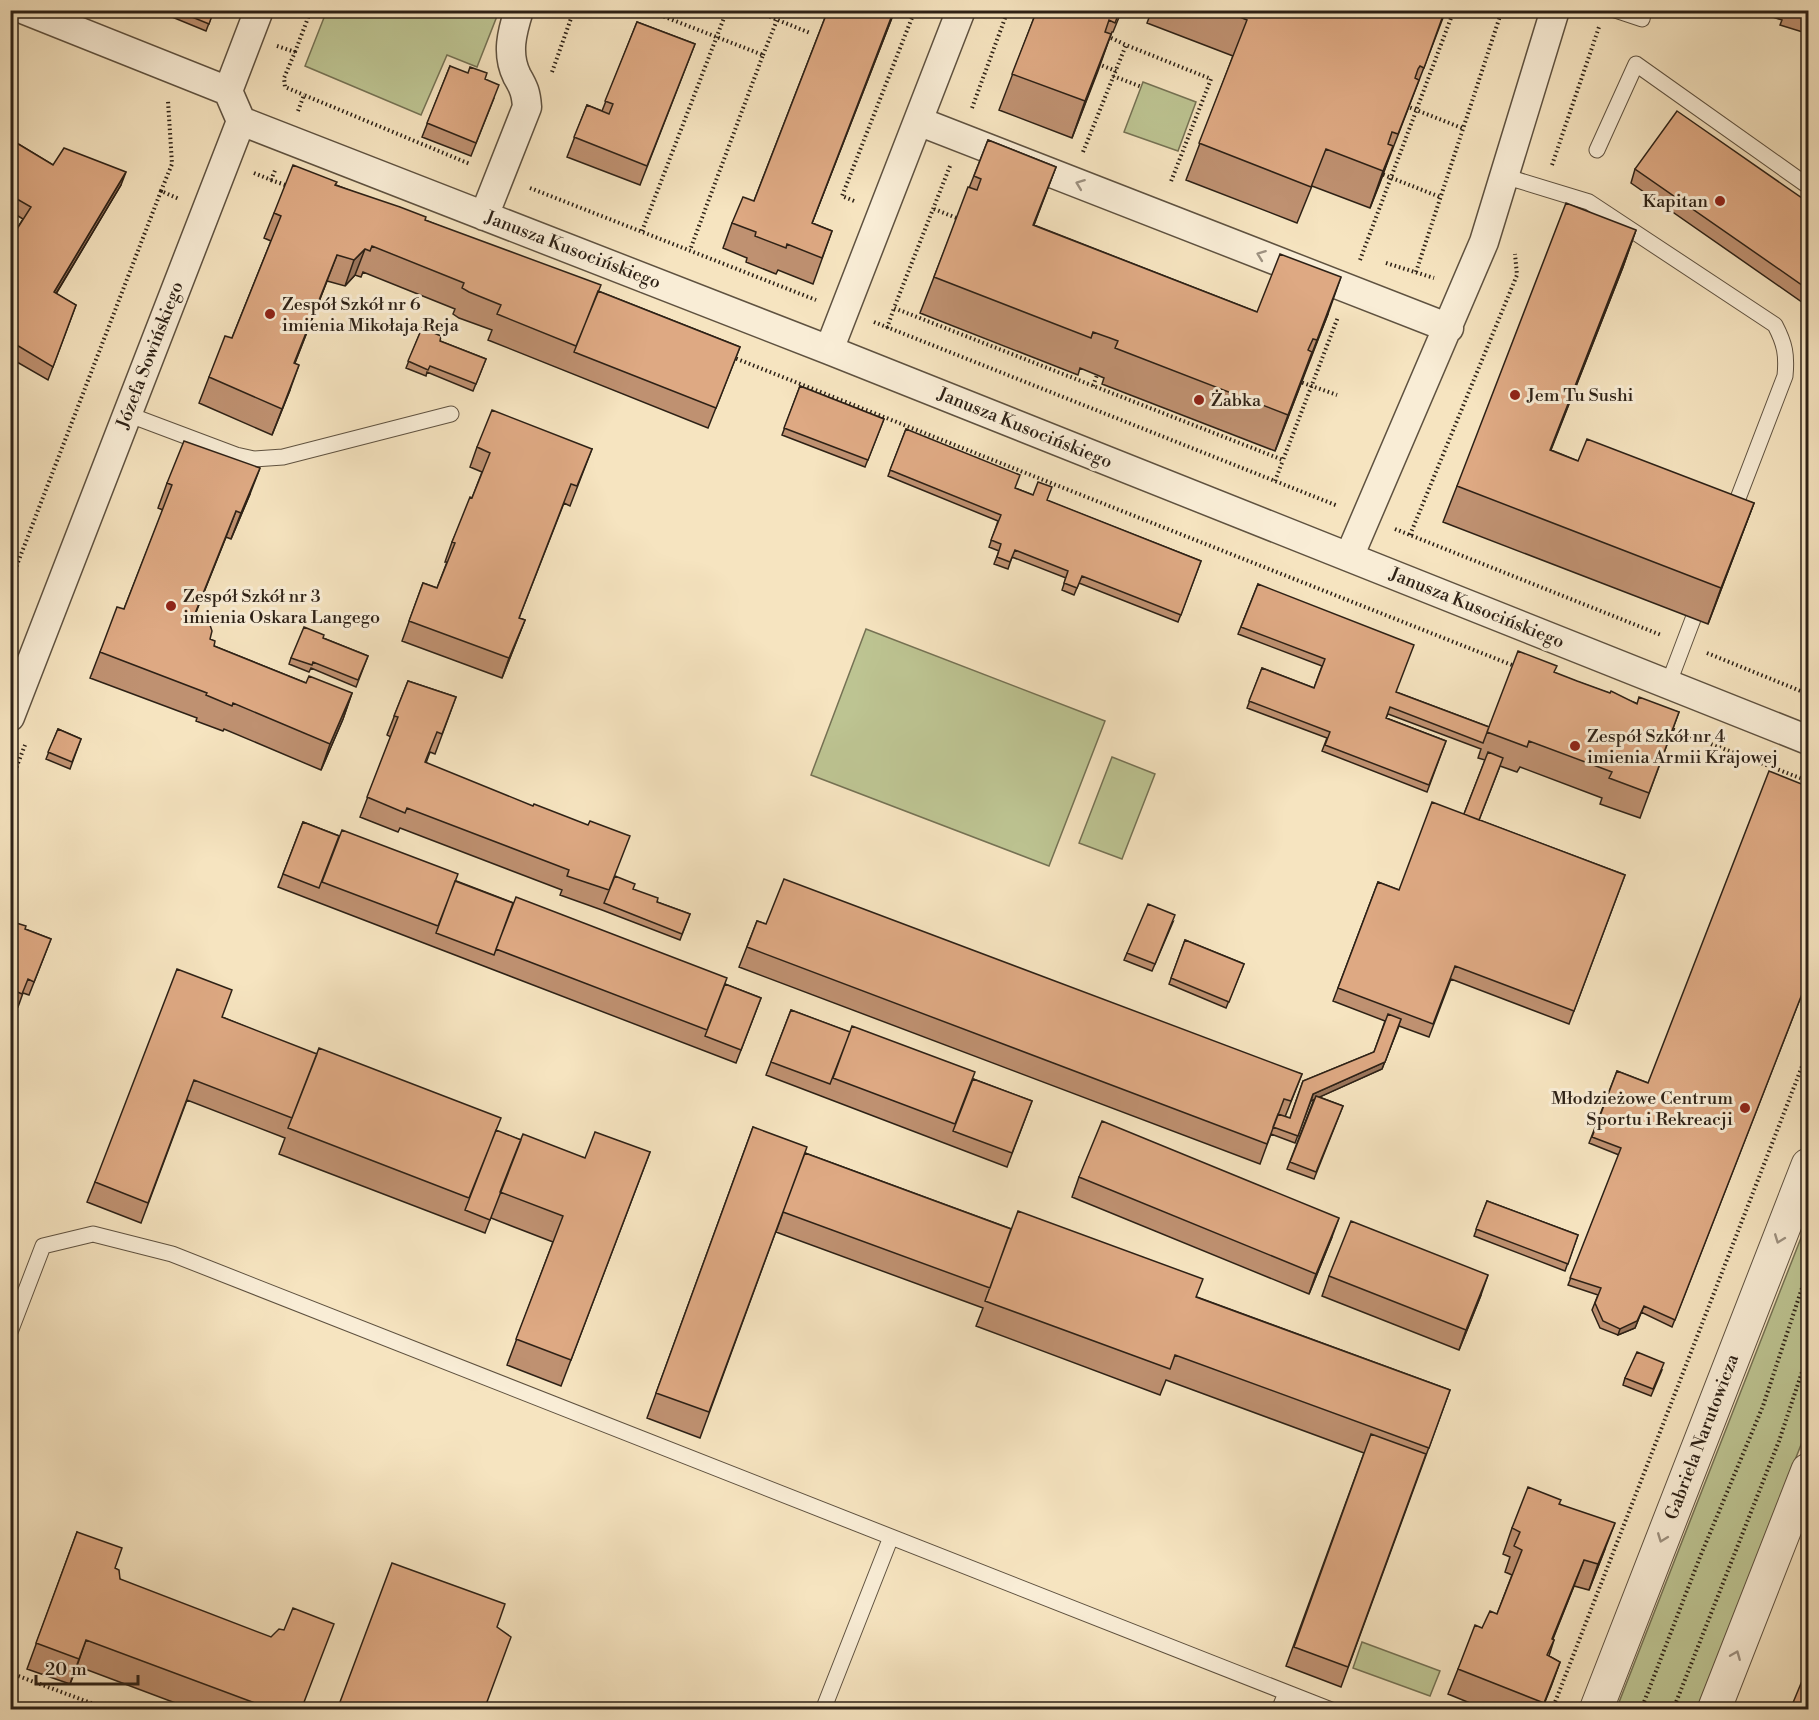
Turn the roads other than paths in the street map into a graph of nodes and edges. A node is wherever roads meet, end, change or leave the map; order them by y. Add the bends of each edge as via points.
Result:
1 (25, 10) edge
2 (258, 10) edge
3 (519, 10) edge
4 (961, 10) edge
5 (1555, 10) edge
6 (1615, 10) edge
7 (1643, 15) edge
8 (228, 91) junction
9 (241, 121) junction
10 (918, 121) junction
11 (1597, 150) dead end
12 (1504, 176) junction
13 (1809, 186) edge
14 (484, 216) junction
15 (1449, 328) junction
16 (830, 350) junction
17 (127, 414) junction
18 (451, 414) dead end
19 (1725, 534) edge
20 (1349, 557) junction
21 (1693, 619) edge
22 (1668, 685) junction
23 (13, 706) edge
24 (1809, 740) edge
25 (1809, 1165) edge
26 (10, 1332) edge
27 (1809, 1470) edge
28 (891, 1537) junction
29 (1286, 1693) junction
30 (822, 1710) edge
31 (1280, 1710) edge
32 (1331, 1710) edge
33 (1596, 1710) edge
34 (1714, 1710) edge

1 - 8 street
2 - 8 street
3 - 14 street via 511,35 511,58 526,89 527,107
4 - 10 street
5 - 12 street
6 - 7 lane
8 - 9 street
9 - 14 street, Janusza Kusocińskiego
9 - 17 street, Józefa Sowińskiego
15 -> 10 street
10 - 16 street
11 - 13 lane via 1636,64
12 - 15 street
12 - 19 lane via 1589,202 1775,325 1785,343 1785,376
14 - 16 street, Janusza Kusocińskiego
15 - 20 street
16 - 20 street, Janusza Kusocińskiego
17 - 18 lane via 236,456 254,459 284,457
17 - 23 street, Józefa Sowińskiego
20 - 22 street, Janusza Kusocińskiego
21 - 22 lane
22 - 24 street, Janusza Kusocińskiego
25 -> 33 street, Gabriela Narutowicza
26 - 28 lane via 43,1246 93,1234 172,1254
34 -> 27 street
28 - 29 lane
28 - 30 lane
29 - 31 lane
29 - 32 lane

